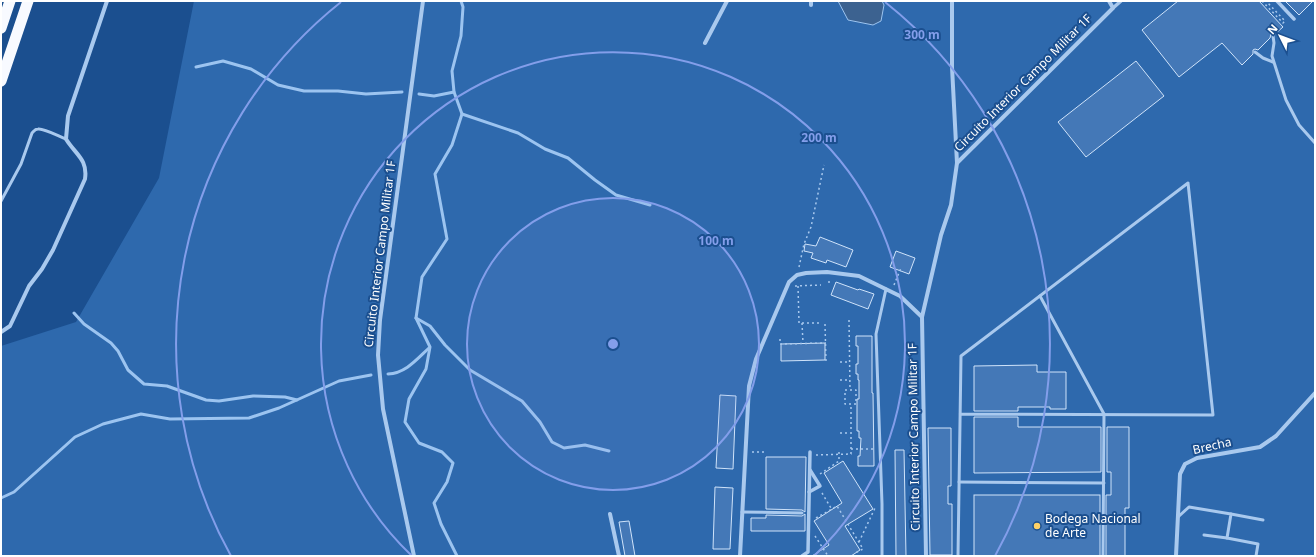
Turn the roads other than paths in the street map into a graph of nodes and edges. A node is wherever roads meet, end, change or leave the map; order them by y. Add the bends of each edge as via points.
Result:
1 (10, 1) edge
2 (28, 1) edge
3 (107, 1) edge
4 (423, 1) edge
5 (727, 1) edge
6 (952, 1) edge
7 (1109, 1) edge
8 (1121, 1) edge
9 (1277, 1) edge
10 (1113, 8) junction
11 (4, 12) edge
12 (1294, 19) dead end
13 (1, 28) edge
14 (1273, 36) dead end
15 (705, 43) dead end
16 (1255, 52) dead end
17 (1274, 62) junction
18 (1, 81) edge
19 (66, 139) junction
20 (1315, 143) edge
21 (957, 163) junction
22 (1, 201) edge
23 (886, 289) junction
24 (1040, 296) junction
25 (922, 317) junction
26 (1, 332) edge
27 (1315, 393) edge
28 (960, 414) junction
29 (1104, 414) junction
30 (810, 453) road end
31 (809, 469) junction
32 (960, 482) junction
33 (1104, 483) junction
34 (809, 492) junction
35 (742, 512) junction
36 (802, 513) dead end
37 (610, 514) dead end
38 (1231, 514) junction
39 (1178, 517) junction
40 (1263, 520) dead end
41 (1204, 535) dead end
42 (1227, 538) junction
43 (414, 556) edge
44 (619, 556) edge
45 (740, 556) edge
46 (802, 556) edge
47 (882, 556) edge
48 (926, 556) edge
49 (958, 556) edge
50 (1104, 556) edge
51 (1176, 556) edge
52 (1256, 556) edge

1 - 11 highway
2 - 18 highway
3 - 19 street via 68,116
4 - 43 street, Circuito Interior Campo Militar 1F via 380,320 378,355 383,408
5 - 15 street
6 - 21 street, Circuito Interior Campo Militar 1F via 952,67
7 - 10 street
8 - 10 street, Circuito Interior Campo Militar 1F
9 - 12 street
10 - 21 street, Circuito Interior Campo Militar 1F
11 - 13 highway
14 - 17 lane
16 - 17 lane
17 - 20 lane via 1286,100 1304,131
19 - 22 lane via 43,130 35,130 21,164
19 - 26 street via 83,161 85,179 53,250 29,286 10,326
21 - 25 street, Circuito Interior Campo Militar 1F via 951,205 941,235
23 - 25 street via 900,296
23 - 35 street via 859,276 827,272 797,274 789,282 756,359 749,386
23 - 47 lane via 876,334
24 - 28 lane via 961,356
24 - 29 lane
24 - 29 lane via 1188,183 1213,415
25 - 48 street, Circuito Interior Campo Militar 1F
27 - 39 street, Brecha via 1276,436 1260,447 1197,458 1185,464 1180,474
28 - 29 lane
28 - 32 lane
29 - 33 lane
30 - 31 street
31 - 34 street
31 - 34 street via 820,486
32 - 33 lane
32 - 49 lane
33 - 50 lane
34 - 46 street via 808,552
35 - 36 lane
35 - 45 street
37 - 44 street
38 - 39 lane via 1190,507
38 - 40 lane
38 - 42 lane
39 - 51 street, Brecha
41 - 42 lane
42 - 52 lane via 1258,544

